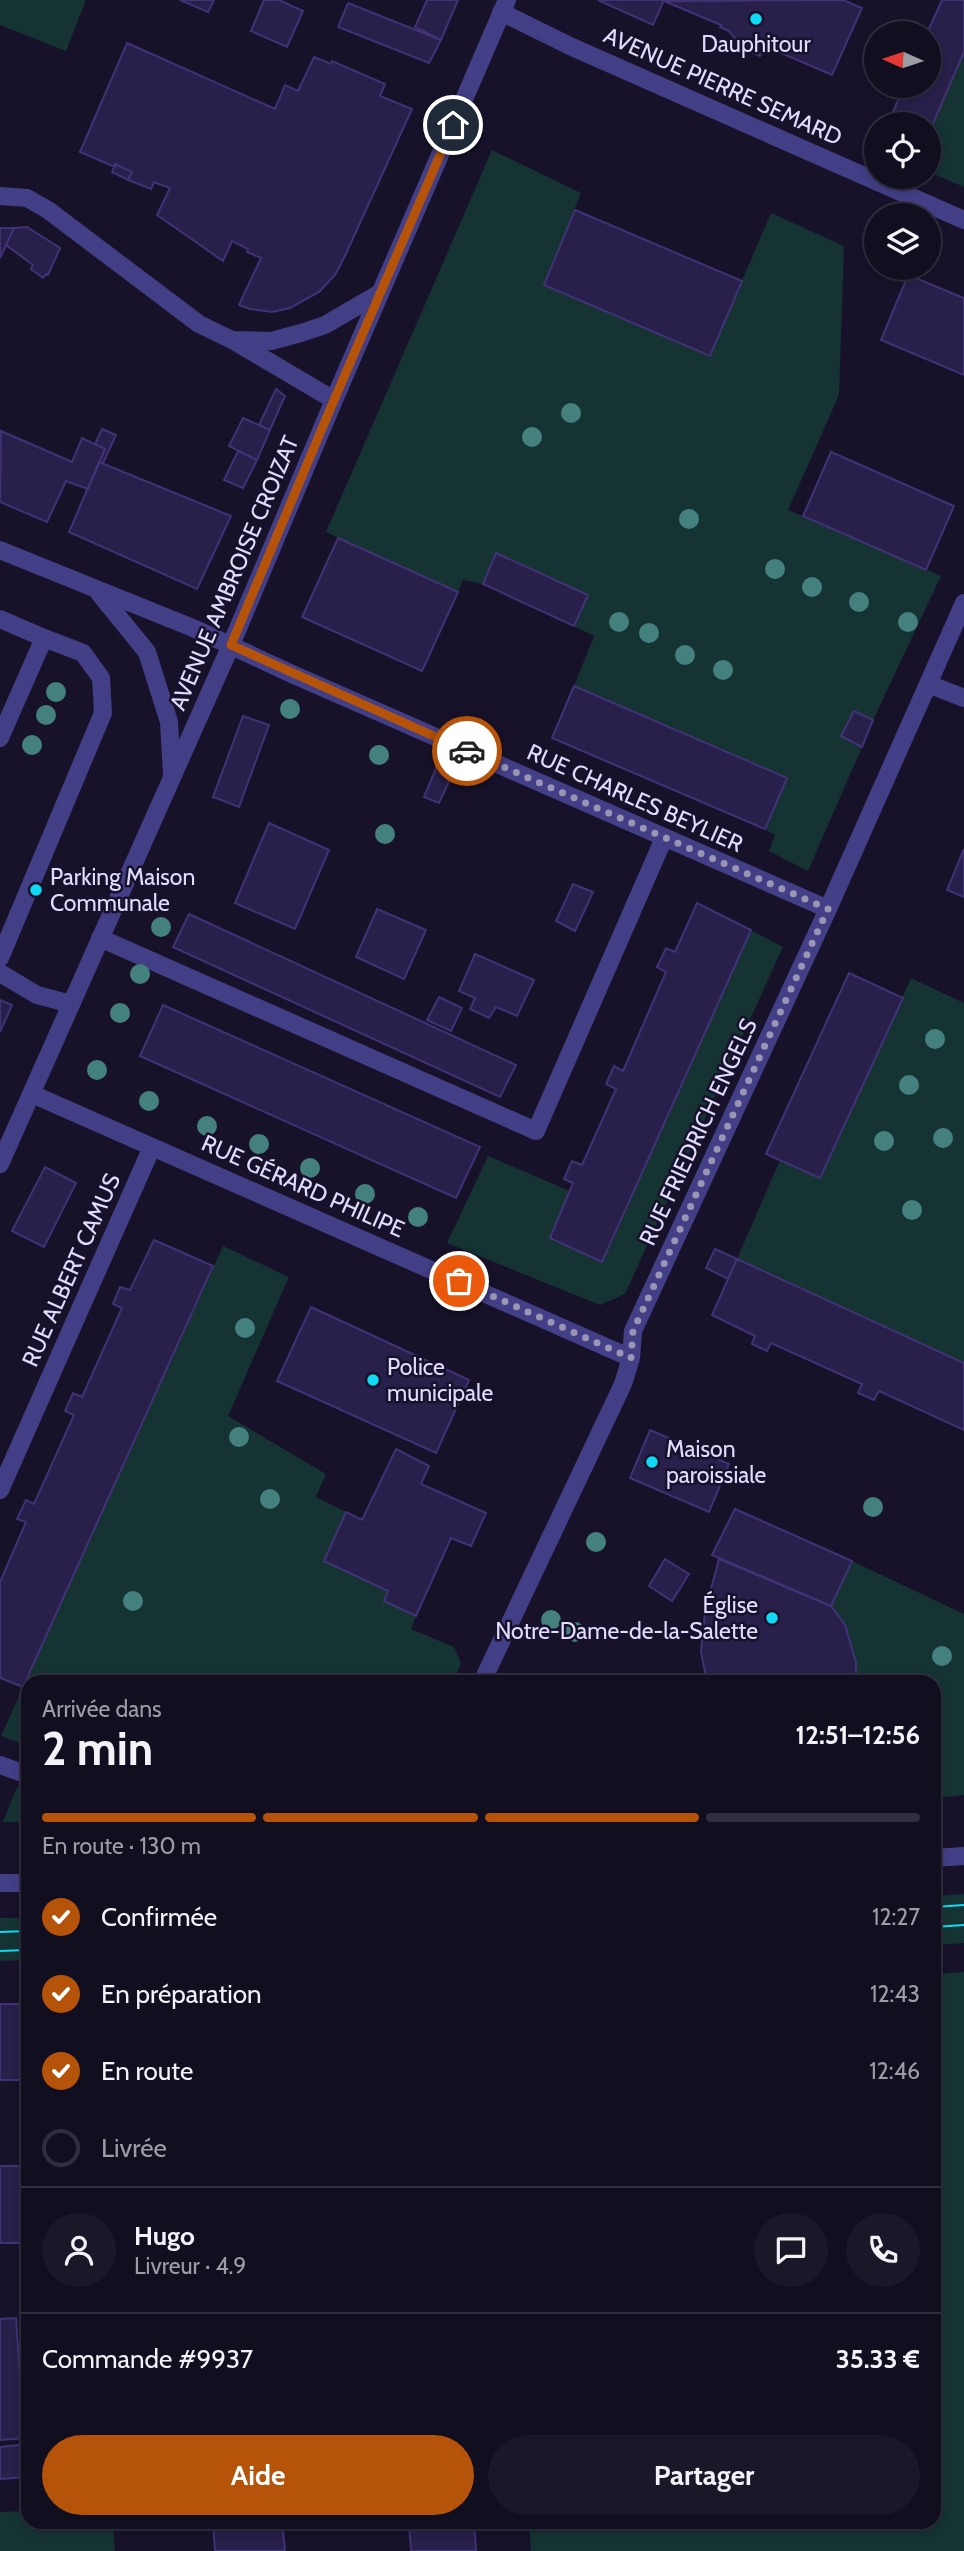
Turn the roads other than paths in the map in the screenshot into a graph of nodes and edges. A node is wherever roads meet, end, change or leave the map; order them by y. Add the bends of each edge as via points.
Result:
1 (504, 6) edge
2 (0, 196) edge
3 (964, 220) edge
4 (380, 293) junction
5 (232, 340) junction
6 (334, 400) junction
7 (0, 550) edge
8 (97, 591) junction
9 (964, 603) edge
10 (0, 619) edge
11 (44, 638) junction
12 (231, 645) junction
13 (928, 684) junction
14 (964, 698) edge
15 (0, 738) edge
16 (172, 778) junction
17 (664, 838) junction
18 (828, 909) junction
19 (100, 938) junction
20 (0, 958) edge
21 (0, 973) edge
22 (71, 1004) junction
23 (32, 1094) junction
24 (152, 1147) junction
25 (0, 1164) edge
26 (631, 1358) junction
27 (0, 1490) edge
28 (485, 1675) edge
29 (0, 1765) edge
30 (21, 1772) edge
31 (964, 1856) edge
32 (941, 1858) edge
33 (0, 1883) edge
34 (21, 1883) edge

1 - 3 street, AVENUE PIERRE SEMARD via 572,47
1 - 4 street, AVENUE AMBROISE CROIZAT
2 - 5 street via 27,198 48,210 199,324
4 - 5 street via 302,333 271,341
4 - 6 street, AVENUE AMBROISE CROIZAT
5 - 6 street
6 - 12 street, AVENUE AMBROISE CROIZAT
7 - 8 street, RUE CHARLES BEYLIER
8 - 12 street, RUE CHARLES BEYLIER
8 - 16 street via 147,652 169,722
9 - 13 street, RUE FRIEDRICH ENGELS
10 - 11 street
11 - 15 street
11 - 20 street via 83,653 101,678 103,713
12 - 16 street, AVENUE AMBROISE CROIZAT
12 - 17 street, RUE CHARLES BEYLIER
13 - 14 street
13 - 18 street, RUE FRIEDRICH ENGELS
16 - 19 street, AVENUE AMBROISE CROIZAT
17 - 18 street, RUE CHARLES BEYLIER
17 - 19 street via 536,1130
18 - 26 street, RUE FRIEDRICH ENGELS via 633,1331
19 - 22 street, AVENUE AMBROISE CROIZAT
21 - 22 street via 37,995
22 - 23 street, AVENUE AMBROISE CROIZAT
23 - 24 street, RUE GÉRARD PHILIPE
23 - 25 street, AVENUE AMBROISE CROIZAT
24 - 26 street, RUE GÉRARD PHILIPE
24 - 27 street, RUE ALBERT CAMUS
26 - 28 street, RUE FRIEDRICH ENGELS via 623,1384
29 - 30 street
31 - 32 street
33 - 34 street

